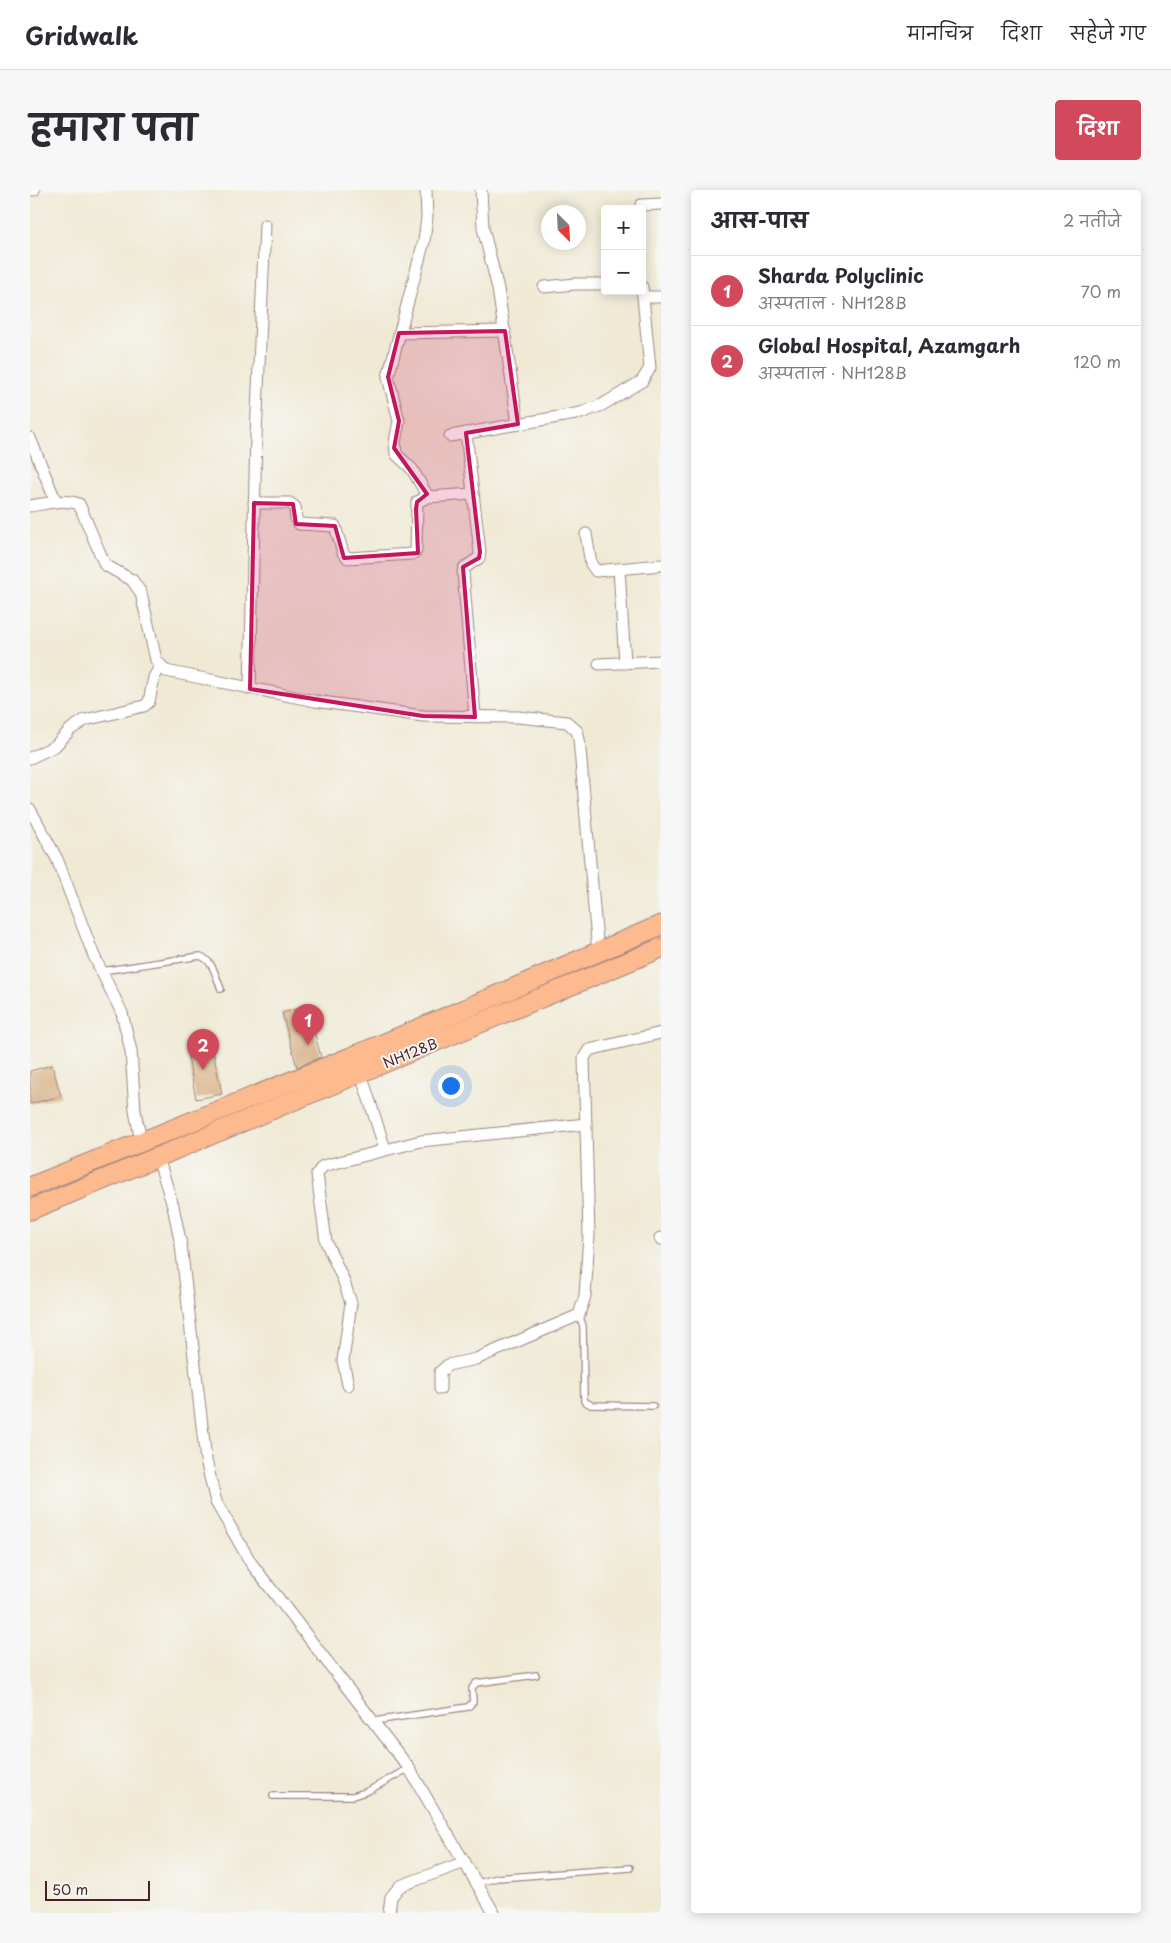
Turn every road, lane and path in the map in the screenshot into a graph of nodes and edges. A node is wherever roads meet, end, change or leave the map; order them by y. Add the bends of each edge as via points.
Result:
1 (426, 190) edge
2 (481, 190) edge
3 (641, 204) dead end
4 (661, 204) edge
5 (265, 225) dead end
6 (601, 284) edge
7 (544, 287) dead end
8 (646, 293) edge
9 (644, 295) edge
10 (661, 297) edge
11 (505, 331) junction
12 (399, 333) junction
13 (518, 424) junction
14 (466, 433) junction
15 (450, 436) dead end
16 (30, 438) edge
17 (473, 494) junction
18 (428, 497) junction
19 (56, 502) junction
20 (254, 503) junction
21 (30, 506) edge
22 (586, 534) dead end
23 (661, 565) edge
24 (618, 569) junction
25 (661, 660) edge
26 (625, 663) junction
27 (600, 664) dead end
28 (160, 666) junction
29 (250, 689) junction
30 (475, 716) junction
31 (30, 758) edge
32 (30, 809) edge
33 (661, 925) edge
34 (661, 948) edge
35 (598, 952) junction
36 (101, 971) junction
37 (221, 989) dead end
38 (661, 1033) edge
39 (361, 1074) junction
40 (586, 1124) junction
41 (141, 1142) junction
42 (385, 1149) junction
43 (158, 1158) junction
44 (30, 1187) edge
45 (30, 1210) edge
46 (579, 1315) junction
47 (348, 1385) dead end
48 (440, 1389) dead end
49 (653, 1406) dead end
50 (536, 1675) dead end
51 (374, 1721) junction
52 (409, 1768) junction
53 (273, 1796) dead end
54 (465, 1862) junction
55 (630, 1868) dead end
56 (478, 1883) junction
57 (389, 1913) edge
58 (494, 1913) edge

1 - 12 street via 424,241
2 - 11 street via 483,228
3 - 4 street
5 - 20 street
6 - 7 street
8 - 10 street
9 - 13 street via 650,368 642,381 592,409
11 - 12 street
11 - 13 street
12 - 18 street via 388,377 400,421 394,448 400,459 412,469
13 - 14 street
14 - 15 street
14 - 17 street
16 - 19 street
17 - 18 street
17 - 30 street via 480,552 479,558 463,572
18 - 20 street via 417,502 416,551 412,554 348,558 343,553 335,526 300,524 290,502
19 - 21 street
19 - 28 street via 79,504 106,565 137,586
20 - 29 street
22 - 24 street via 592,568 596,571
23 - 24 street
24 - 26 street
25 - 26 street
26 - 27 street
28 - 29 street via 174,674
28 - 31 street via 149,702 144,706 85,720 55,746
29 - 30 street via 423,716
30 - 35 street via 567,722 577,731
32 - 36 street via 63,873
33 - 35 highway
34 - 39 highway, NH128B
35 - 41 highway
36 - 37 lane via 200,956 210,963
36 - 41 street via 126,1023 134,1111
38 - 40 street via 589,1050 585,1054
39 - 42 street
39 - 43 highway, NH128B
40 - 42 street via 421,1141
40 - 46 street via 589,1254 585,1296
41 - 44 highway
42 - 47 street via 323,1166 317,1174 326,1242 350,1303 343,1361
43 - 45 highway, NH128B
43 - 51 street via 181,1245 206,1460 216,1502 251,1563
46 - 48 street via 483,1357 448,1365 440,1372
46 - 49 lane via 583,1326 584,1401 591,1405
50 - 51 lane via 476,1683 468,1707
51 - 52 street
52 - 53 lane via 362,1794
52 - 54 street
54 - 56 street
54 - 57 street via 400,1886 391,1897
55 - 56 lane via 497,1878
56 - 58 street

